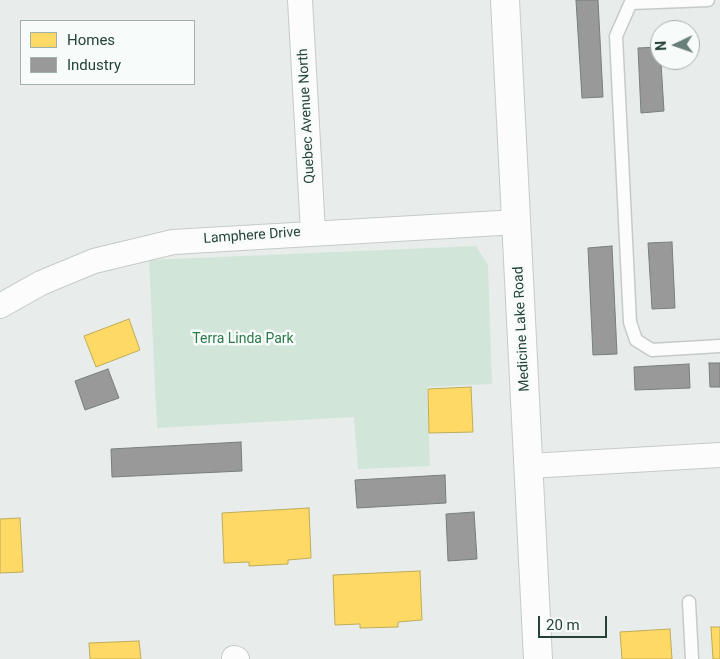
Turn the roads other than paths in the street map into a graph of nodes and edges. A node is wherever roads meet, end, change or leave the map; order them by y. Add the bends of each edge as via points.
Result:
1 (300, 0) edge
2 (505, 0) edge
3 (708, 0) edge
4 (632, 2) edge
5 (517, 222) junction
6 (313, 232) junction
7 (0, 306) edge
8 (720, 346) edge
9 (720, 455) edge
10 (529, 466) junction
11 (689, 602) dead end
12 (538, 659) edge
13 (692, 659) edge

1 - 6 street, Quebec Avenue North
2 - 5 street, Medicine Lake Road
3 - 4 lane
4 - 8 lane via 616,36 630,322 636,340 652,350
5 - 6 street, Lamphere Drive
5 - 10 street, Medicine Lake Road
6 - 7 street, Lamphere Drive via 172,242 94,261 41,283
9 - 10 street
10 - 12 street, Medicine Lake Road
11 - 13 lane

